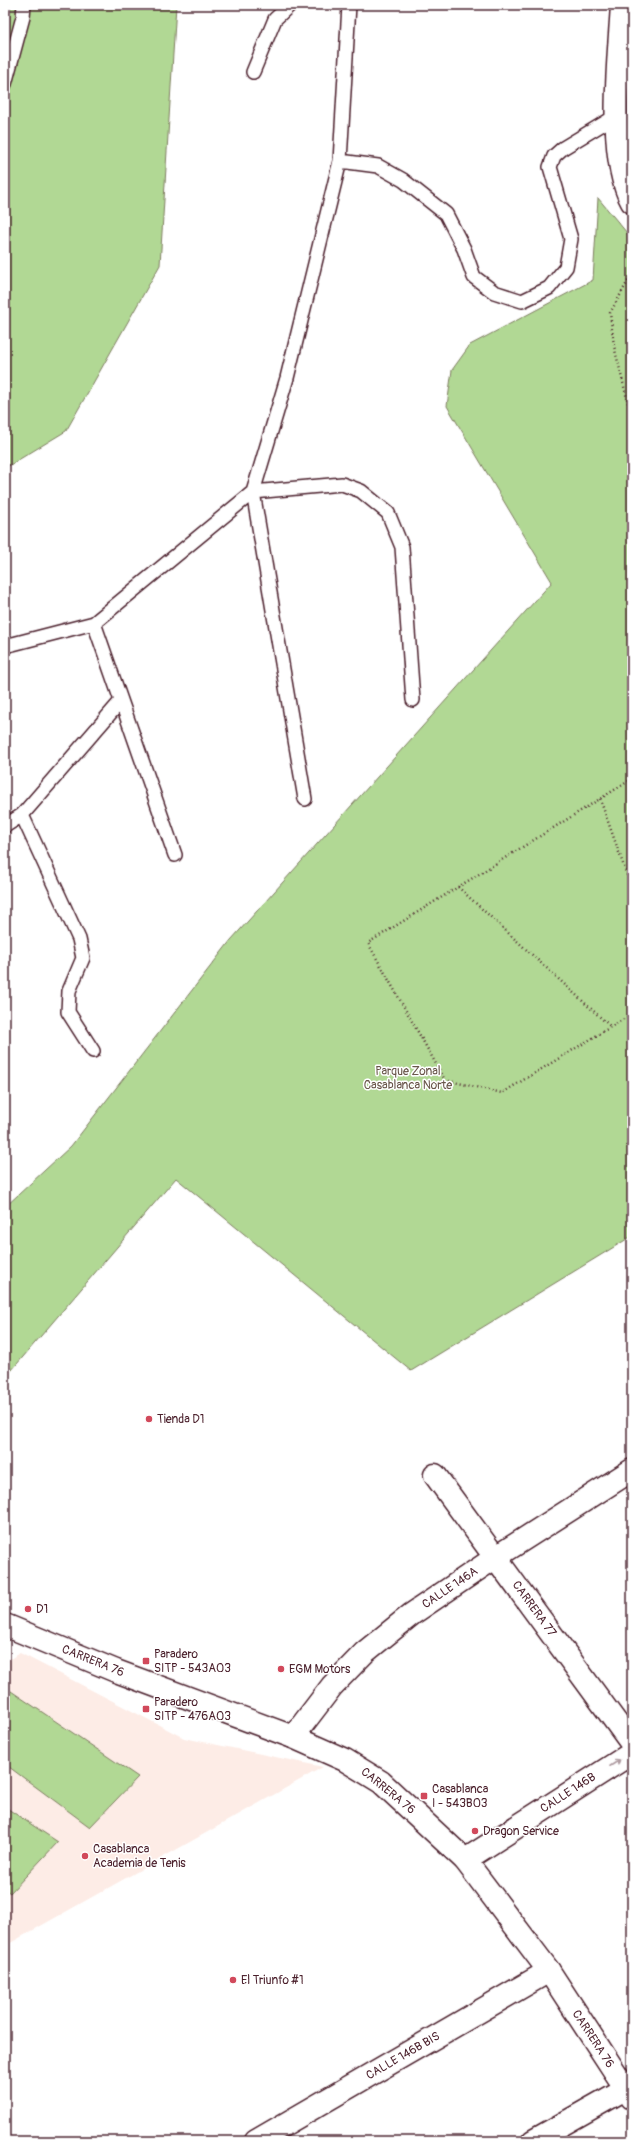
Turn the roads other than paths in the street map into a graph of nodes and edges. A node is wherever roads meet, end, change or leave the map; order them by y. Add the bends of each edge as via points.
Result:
1 (24, 5) edge
2 (290, 5) edge
3 (349, 5) edge
4 (622, 5) edge
5 (252, 72) dead end
6 (5, 84) edge
7 (616, 116) junction
8 (340, 161) junction
9 (632, 202) edge
10 (253, 492) junction
11 (94, 623) junction
12 (5, 646) edge
13 (413, 700) dead end
14 (121, 701) junction
15 (305, 799) dead end
16 (22, 815) junction
17 (5, 826) edge
18 (175, 855) dead end
19 (93, 1051) dead end
20 (632, 1470) edge
21 (435, 1475) dead end
22 (496, 1557) junction
23 (5, 1626) edge
24 (293, 1737) junction
25 (632, 1744) edge
26 (632, 1753) edge
27 (464, 1860) junction
28 (549, 1971) junction
29 (629, 2093) edge
30 (256, 2141) edge
31 (533, 2141) edge

1 - 6 lane
2 - 5 lane via 275,19
3 - 8 lane
4 - 7 street
7 - 8 lane via 562,148 554,156 550,167 571,239 566,267 549,288 522,301 494,292 474,277 464,249 446,214 403,180 378,166
7 - 9 street via 621,161 627,193
8 - 10 lane via 287,378
10 - 11 lane
10 - 13 lane via 342,484 361,491 388,513 402,547
10 - 15 lane
11 - 12 lane
11 - 14 lane
14 - 16 lane
14 - 18 lane
16 - 17 lane
16 - 19 lane via 79,939 83,958 68,991 68,1012
20 - 22 street, CALLE 146A
21 - 22 street, CARRERA 77
22 - 24 street, CALLE 146A via 412,1614 365,1652 332,1686
22 - 25 street, CARRERA 77
23 - 24 street, CARRERA 76 via 116,1671
24 - 27 street, CARRERA 76 via 345,1760 381,1782
27 -> 26 street, CALLE 146B
27 - 28 street, CARRERA 76
28 - 29 street, CARRERA 76
28 - 30 street, CALLE 146B BIS
29 - 31 street

